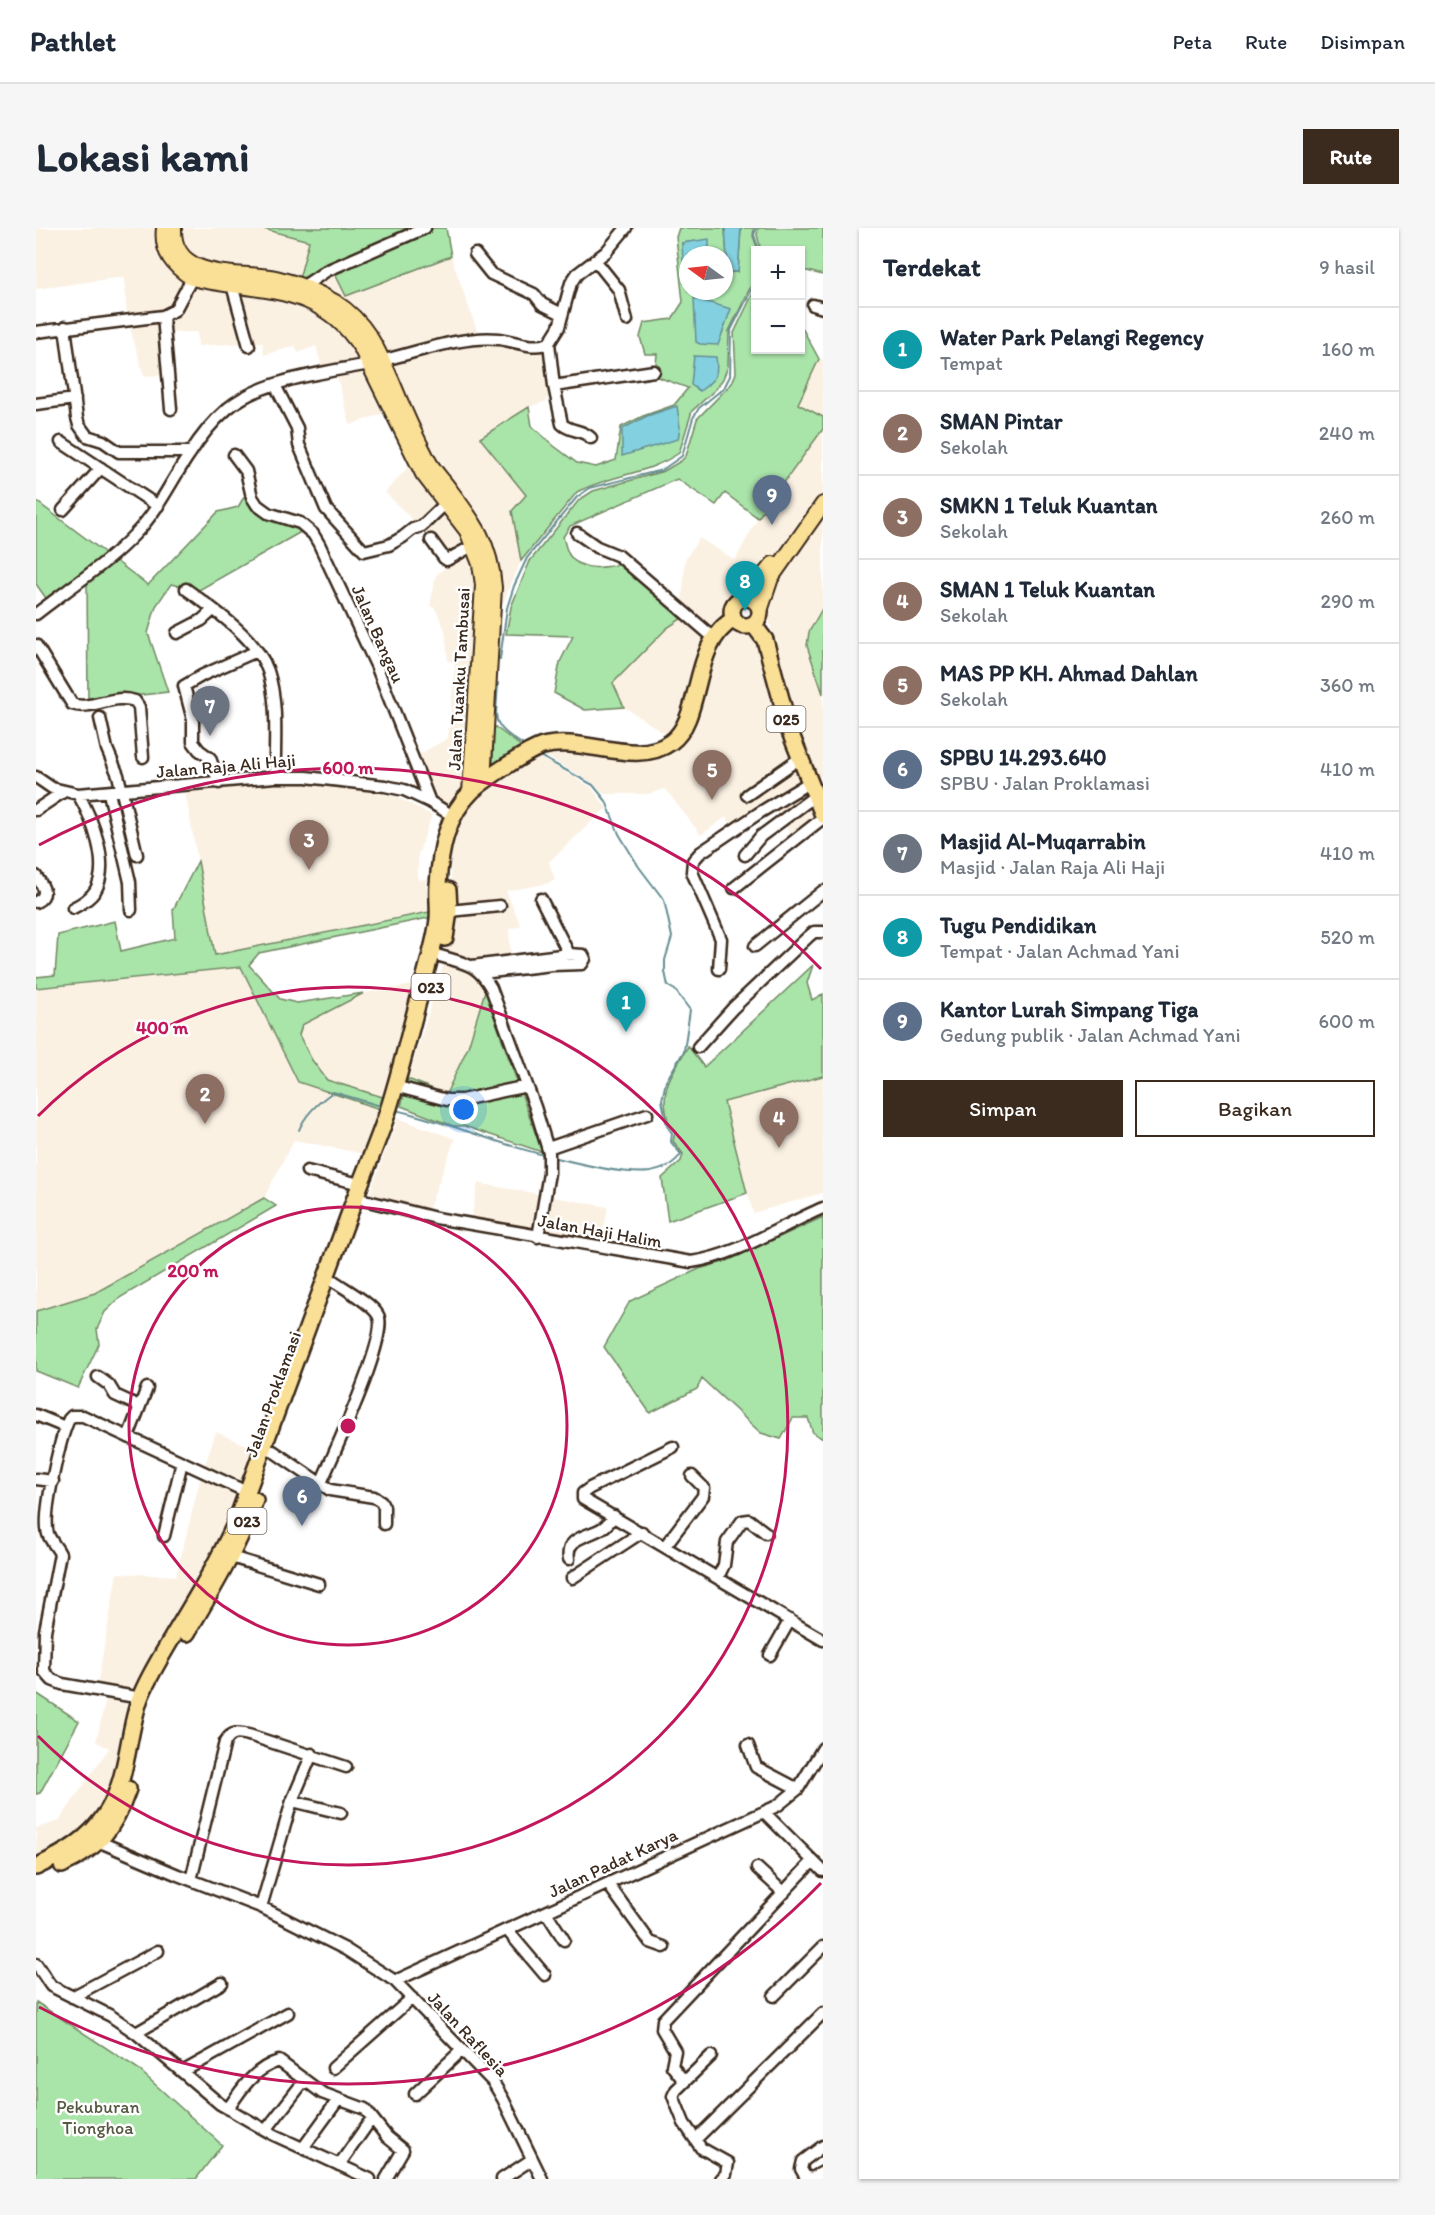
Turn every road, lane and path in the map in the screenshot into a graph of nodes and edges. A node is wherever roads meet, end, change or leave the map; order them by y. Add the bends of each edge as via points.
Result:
1 (164, 228) edge
2 (174, 228) edge
3 (425, 228) edge
4 (626, 228) edge
5 (475, 254) dead end
6 (595, 260) junction
7 (192, 278) junction
8 (232, 285) junction
9 (304, 286) junction
10 (334, 308) junction
11 (562, 314) junction
12 (163, 316) junction
13 (627, 320) dead end
14 (65, 327) junction
15 (36, 332) edge
16 (549, 343) junction
17 (249, 346) dead end
18 (384, 360) junction
19 (369, 364) junction
20 (654, 371) dead end
21 (275, 386) junction
22 (554, 386) junction
23 (75, 399) junction
24 (36, 404) edge
25 (171, 409) dead end
26 (404, 419) junction
27 (591, 438) dead end
28 (61, 442) dead end
29 (191, 452) junction
30 (234, 455) dead end
31 (101, 468) junction
32 (445, 504) junction
33 (158, 506) junction
34 (63, 510) dead end
35 (820, 513) edge
36 (577, 533) dead end
37 (431, 540) dead end
38 (474, 545) junction
39 (786, 554) junction
40 (186, 589) dead end
41 (744, 598) junction
42 (213, 610) junction
43 (36, 614) edge
44 (756, 617) junction
45 (734, 619) junction
46 (177, 633) dead end
47 (714, 638) junction
48 (36, 645) edge
49 (257, 651) junction
50 (100, 718) dead end
51 (143, 757) dead end
52 (800, 758) junction
53 (36, 777) edge
54 (275, 777) junction
55 (483, 782) junction
56 (219, 783) junction
57 (812, 789) junction
58 (63, 792) junction
59 (121, 792) junction
60 (109, 793) junction
61 (470, 793) junction
62 (78, 794) junction
63 (747, 795) dead end
64 (430, 802) junction
65 (36, 810) edge
66 (453, 816) junction
67 (823, 817) edge
68 (137, 855) dead end
69 (745, 855) dead end
70 (441, 871) junction
71 (36, 876) edge
72 (734, 888) dead end
73 (823, 891) edge
74 (541, 899) dead end
75 (36, 902) edge
76 (500, 906) dead end
77 (73, 908) dead end
78 (131, 910) dead end
79 (449, 911) junction
80 (823, 932) edge
81 (440, 936) junction
82 (755, 946) dead end
83 (569, 954) junction
84 (440, 956) junction
85 (472, 966) junction
86 (719, 969) dead end
87 (482, 973) junction
88 (698, 1047) dead end
89 (527, 1086) junction
90 (394, 1102) junction
91 (647, 1114) dead end
92 (378, 1149) junction
93 (549, 1154) junction
94 (307, 1171) dead end
95 (360, 1184) junction
96 (364, 1200) junction
97 (823, 1208) edge
98 (538, 1237) junction
99 (334, 1281) junction
100 (98, 1377) dead end
101 (147, 1388) dead end
102 (139, 1406) junction
103 (36, 1414) edge
104 (279, 1420) junction
105 (65, 1427) junction
106 (128, 1437) junction
107 (673, 1447) dead end
108 (273, 1451) junction
109 (182, 1462) junction
110 (692, 1476) dead end
111 (36, 1479) edge
112 (53, 1481) junction
113 (321, 1483) junction
114 (247, 1492) junction
115 (614, 1516) junction
116 (384, 1524) dead end
117 (642, 1532) junction
118 (766, 1533) dead end
119 (164, 1536) dead end
120 (665, 1546) junction
121 (231, 1557) junction
122 (569, 1559) dead end
123 (718, 1577) junction
124 (572, 1578) dead end
125 (319, 1584) dead end
126 (790, 1620) junction
127 (823, 1640) edge
128 (171, 1651) junction
129 (770, 1655) dead end
130 (39, 1664) edge
131 (141, 1698) junction
132 (748, 1745) dead end
133 (823, 1748) edge
134 (312, 1754) junction
135 (346, 1767) dead end
136 (798, 1789) junction
137 (292, 1801) junction
138 (764, 1812) junction
139 (340, 1813) dead end
140 (100, 1842) junction
141 (812, 1862) junction
142 (36, 1867) edge
143 (757, 1868) dead end
144 (823, 1871) edge
145 (36, 1877) edge
146 (191, 1880) junction
147 (608, 1884) junction
148 (784, 1893) junction
149 (261, 1907) junction
150 (546, 1912) junction
151 (507, 1930) junction
152 (564, 1940) dead end
153 (664, 1947) dead end
154 (823, 1947) edge
155 (158, 1951) dead end
156 (36, 1964) edge
157 (545, 1975) dead end
158 (396, 1981) junction
159 (222, 1983) dead end
160 (774, 1996) dead end
161 (72, 1997) junction
162 (412, 1998) junction
163 (288, 2013) dead end
164 (823, 2013) edge
165 (136, 2032) junction
166 (462, 2050) junction
167 (711, 2056) dead end
168 (333, 2068) dead end
169 (182, 2072) junction
170 (304, 2080) junction
171 (684, 2081) junction
172 (415, 2094) dead end
173 (338, 2100) junction
174 (228, 2109) junction
175 (372, 2118) junction
176 (266, 2130) junction
177 (696, 2139) junction
178 (823, 2146) edge
179 (303, 2148) junction
180 (531, 2160) junction
181 (339, 2165) junction
182 (823, 2172) edge
183 (370, 2179) edge
184 (386, 2179) edge
185 (502, 2179) edge
186 (542, 2179) edge
187 (721, 2179) edge

1 - 7 main road via 168,256
2 - 9 main road, Jalan Tuanku Tambusai via 181,255 199,268
3 - 9 street via 326,271
4 - 6 street
5 - 11 street via 491,274 534,294 542,304
6 - 11 street via 571,283
6 - 13 street via 619,290
7 - 8 main road, Jalan Tuanku Tambusai
7 - 12 street via 175,310
8 - 10 main road, Jalan Tuanku Tambusai via 282,292
8 - 17 street
9 - 10 main road, Jalan Tuanku Tambusai
10 - 18 main road, Jalan Tuanku Tambusai via 360,323
10 - 19 main road, Jalan Tuanku Tambusai
11 - 16 street
12 - 14 street
12 - 25 street
14 - 15 street
14 - 23 street
16 - 18 street via 534,346 483,339
16 - 22 street
18 - 26 main road, Jalan Tuanku Tambusai
19 - 21 street
19 - 26 main road, Jalan Tuanku Tambusai
20 - 22 street
21 - 29 street via 227,409
21 - 32 street via 294,422 299,446 326,508 364,552 389,545 422,526
22 - 27 street via 562,424
23 - 24 street
23 - 29 street via 79,425 87,436 117,451
26 - 32 main road, Jalan Tuanku Tambusai via 423,474
26 - 55 main road, Jalan Tuanku Tambusai via 480,532 492,564
28 - 31 street
29 - 33 street
30 - 64 street, Jalan Bangau via 246,471 254,501 263,511 300,523 320,544 376,665
31 - 33 street
31 - 34 street
32 - 38 main road, Jalan Tuanku Tambusai via 468,531
33 - 43 street via 124,545
35 - 39 main road
36 - 47 street via 620,556
37 - 38 street via 447,560
38 - 61 main road, Jalan Tuanku Tambusai via 483,585
39 - 41 main road
39 - 44 main road via 771,578
40 - 42 street
41 - 44 highway via 756,603
41 - 45 highway via 734,606
42 - 46 street
42 - 49 street
44 - 45 highway via 740,624
44 - 52 highway, 025
45 - 47 highway, 023 via 724,624
47 - 55 highway, 023 via 687,718 672,742 646,751 552,744 532,750
48 - 51 street via 72,704 82,706 124,698 135,701 139,707
49 - 54 street via 272,687
49 - 56 street via 184,686 193,720 193,742 210,758
50 - 59 street
52 - 57 highway, 025
52 - 63 street
53 - 58 street, Jalan Raja Ali Haji
54 - 56 street, Jalan Raja Ali Haji
54 - 64 street, Jalan Raja Ali Haji via 385,786
55 - 61 highway, Jalan Proklamasi / 023
56 - 59 street, Jalan Raja Ali Haji
57 - 67 highway, 025
57 - 69 street
57 - 86 street via 726,835 693,861 692,872 721,939
58 - 62 street, Jalan Raja Ali Haji
58 - 65 street
59 - 60 street, Jalan Raja Ali Haji
59 - 68 street
60 - 62 street, Jalan Raja Ali Haji
60 - 78 street via 130,882
61 - 66 highway, Jalan Proklamasi / 023
62 - 77 street via 92,820 101,874 95,891
64 - 66 street, Jalan Raja Ali Haji
66 - 70 highway, Jalan Proklamasi / 023 via 445,833
67 - 72 street
70 - 79 highway, Jalan Proklamasi / 023 via 448,885
70 - 81 highway, Jalan Proklamasi / 023
71 - 75 street via 45,892
73 - 82 street
74 - 83 street
76 - 79 street
79 - 81 highway, Jalan Proklamasi / 023
80 - 88 street via 808,937
81 - 84 highway, Jalan Proklamasi / 023
81 - 90 highway, Jalan Proklamasi / 023
83 - 85 street
83 - 87 street via 583,955 585,961
84 - 85 street
84 - 90 highway, Jalan Proklamasi / 023
85 - 87 street
87 - 89 street
89 - 90 street via 462,1100
89 - 93 street
90 - 92 highway, Jalan Proklamasi / 023
91 - 93 street
92 - 95 highway, Jalan Proklamasi / 023
92 - 96 highway, Jalan Proklamasi / 023
93 - 98 street
94 - 95 street
95 - 104 highway, Jalan Proklamasi / 023
96 - 98 street, Jalan Haji Halim
96 - 99 highway, Jalan Proklamasi / 023
97 - 98 street, Jalan Haji Halim via 759,1239 691,1262
99 - 104 highway, Jalan Proklamasi / 023
99 - 113 street via 378,1314 381,1323 357,1400
100 - 102 street via 115,1395
101 - 102 street
102 - 106 street
103 - 105 street
104 - 108 highway, Jalan Proklamasi / 023
104 - 114 highway, Jalan Proklamasi / 023
105 - 106 street via 69,1419 78,1415
105 - 112 street
106 - 109 street
107 - 115 street via 583,1493 583,1499
108 - 113 street
108 - 121 highway, Jalan Proklamasi / 023
109 - 114 street
109 - 119 street
110 - 120 street via 703,1486 703,1496
111 - 112 street
112 - 130 street via 47,1529 60,1554
113 - 116 street via 334,1492 364,1494 381,1501
114 - 128 highway, Jalan Proklamasi / 023 via 224,1548
115 - 117 street
115 - 122 street via 604,1527 573,1542
117 - 120 street
117 - 124 street
118 - 123 street via 749,1520 742,1521 727,1542
120 - 123 street
121 - 125 street
121 - 128 highway, Jalan Proklamasi / 023
123 - 126 street
126 - 127 street
126 - 129 street
128 - 131 highway, Jalan Proklamasi / 023
128 - 140 highway, Jalan Proklamasi / 023 via 151,1701 120,1810
130 - 131 street via 47,1676 62,1684
131 - 142 highway, Jalan Proklamasi / 023 via 116,1795 107,1811 83,1841
132 - 136 street via 756,1767
133 - 136 street, Jalan Padat Karya
134 - 135 street
134 - 137 street
134 - 146 street via 240,1733 228,1736
136 - 138 street, Jalan Padat Karya
137 - 139 street
137 - 149 street
138 - 141 street
138 - 147 street, Jalan Padat Karya
140 - 145 highway, Jalan Proklamasi / 023
140 - 146 street, Jalan Raflesia
141 - 144 street
141 - 148 street
143 - 148 street
146 - 149 street, Jalan Raflesia
147 - 150 street, Jalan Padat Karya
147 - 153 street via 650,1942
148 - 171 street via 663,2020 662,2029 675,2051 672,2066
149 - 158 street, Jalan Raflesia via 345,1949
150 - 151 street, Jalan Padat Karya
150 - 152 street
151 - 157 street
151 - 158 street, Jalan Padat Karya
154 - 160 street
155 - 161 street
156 - 161 street via 51,1986
158 - 162 street, Jalan Raflesia
159 - 165 street
161 - 165 street
162 - 166 street, Jalan Raflesia
162 - 168 street
163 - 169 street
164 - 177 street
165 - 169 street
166 - 172 street
166 - 180 street, Jalan Raflesia via 498,2089
167 - 171 street
169 - 174 street
170 - 173 street
170 - 174 street via 279,2061 272,2062 245,2084
170 - 176 street
171 - 177 street via 673,2096 684,2123
173 - 175 street via 365,2109
173 - 179 street
174 - 176 street
175 - 181 street
175 - 184 street via 403,2150
176 - 179 street
177 - 187 street via 701,2148 728,2163
178 - 182 street via 803,2161 801,2169 812,2178
179 - 181 street
180 - 185 street
180 - 186 street, Jalan Raflesia
181 - 183 street

